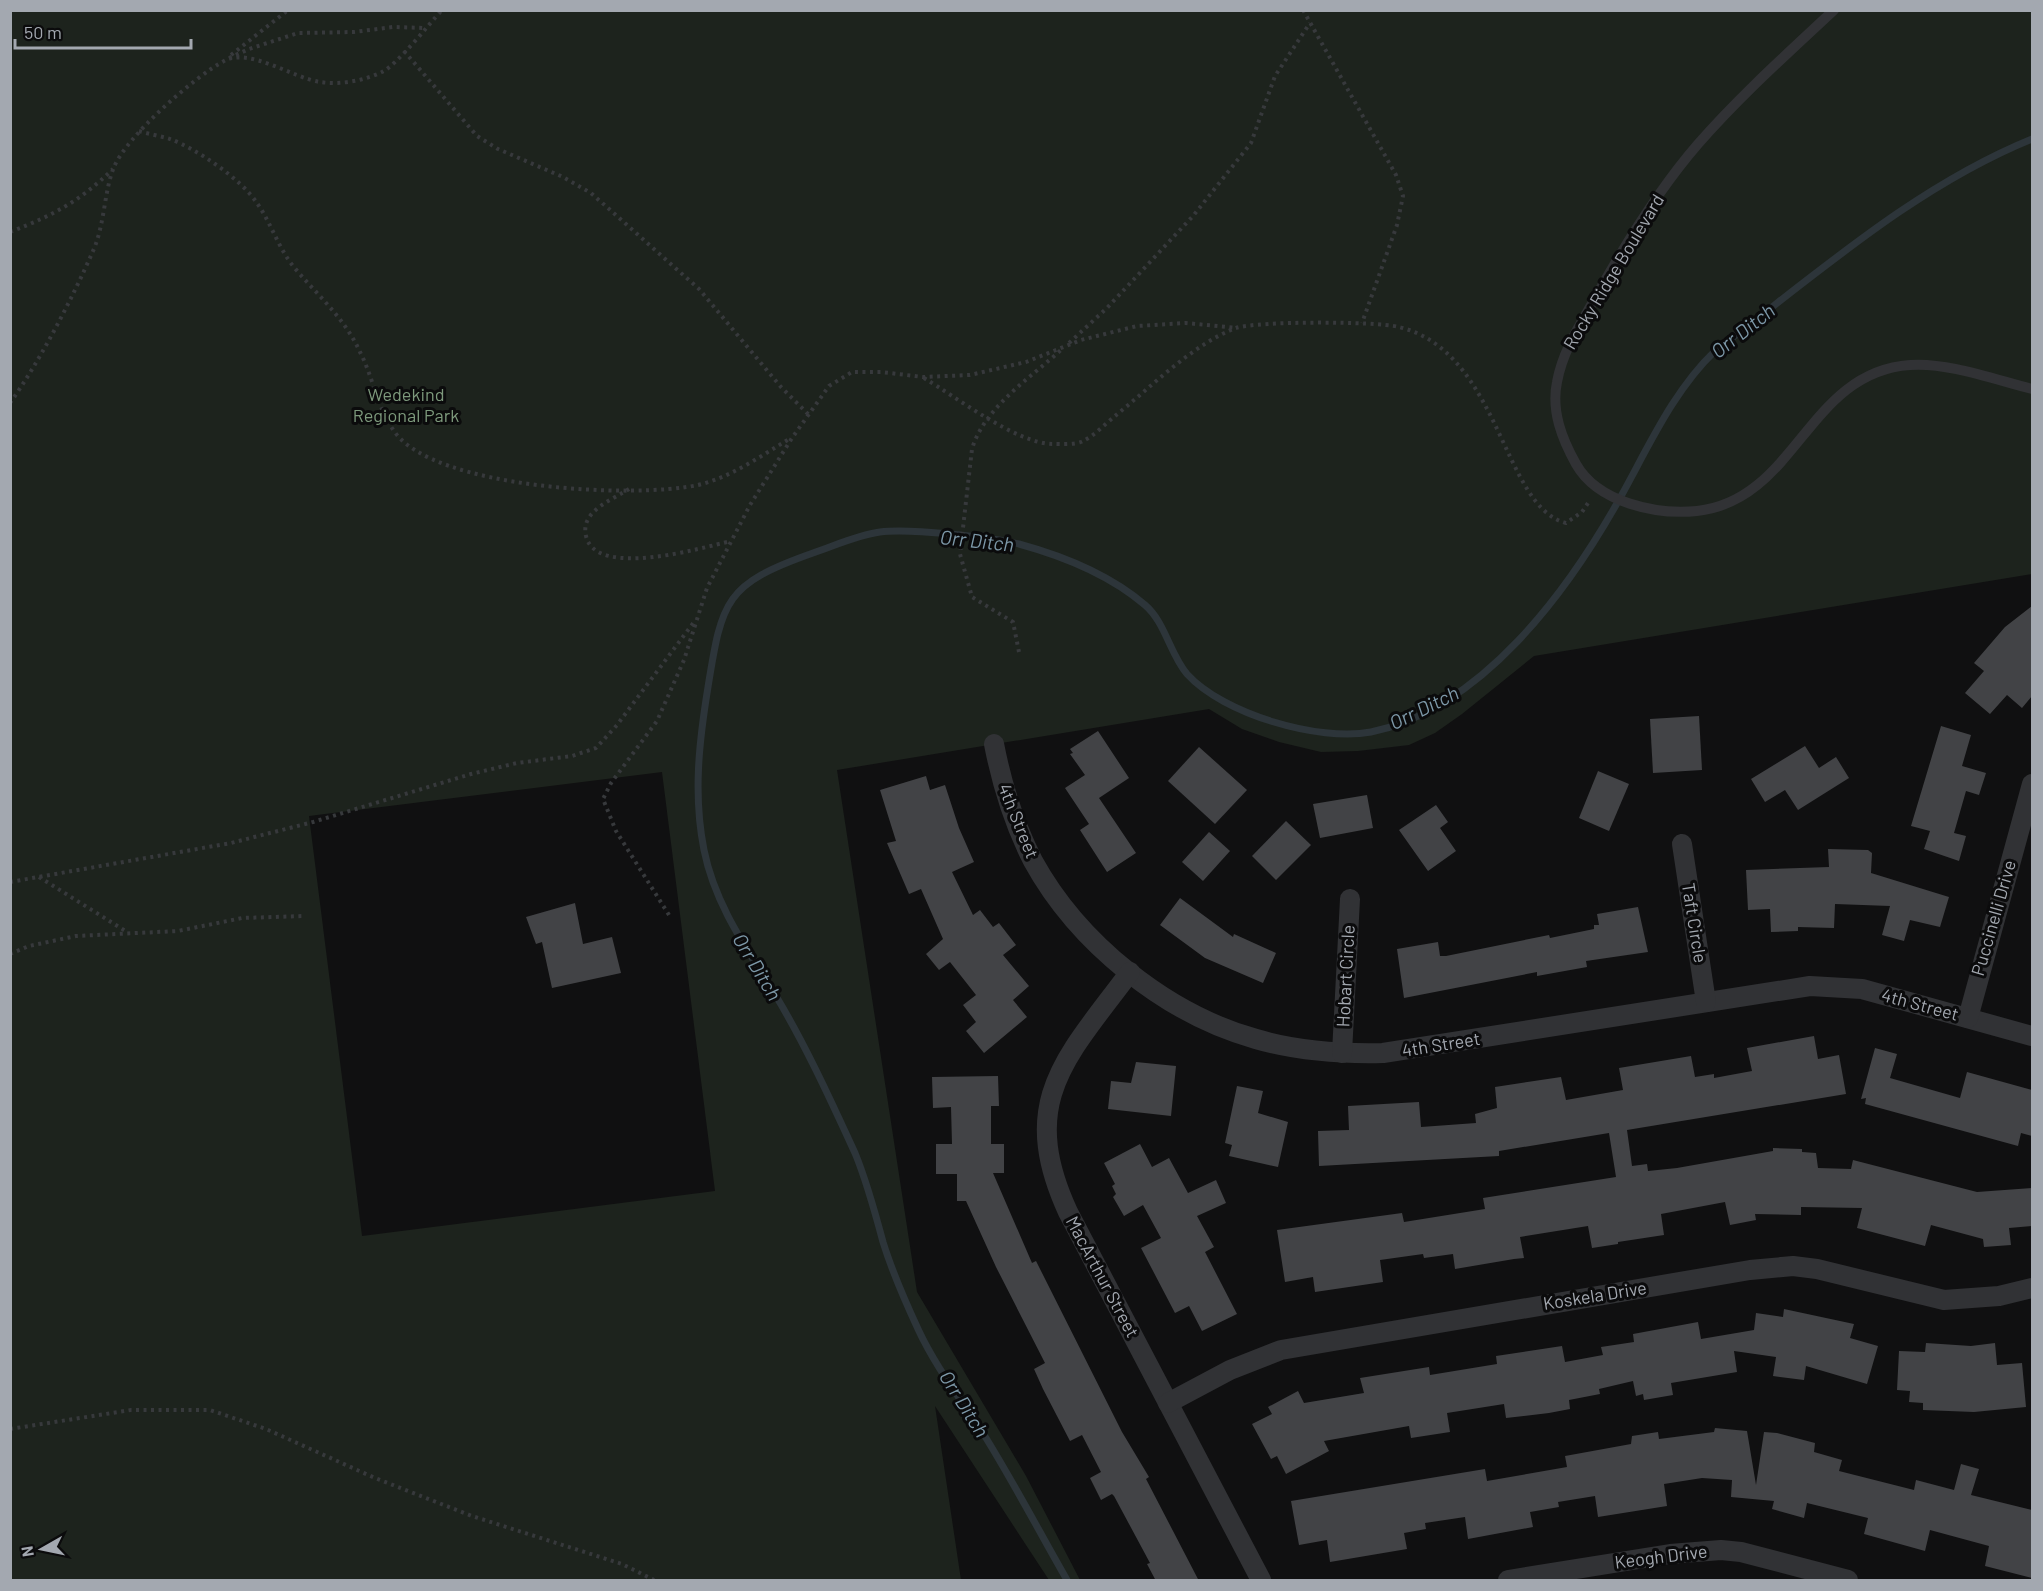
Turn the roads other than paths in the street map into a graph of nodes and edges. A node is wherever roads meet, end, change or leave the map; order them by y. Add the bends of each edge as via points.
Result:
1 (1833, 10) edge
2 (2032, 389) edge
3 (994, 744) dead end
4 (2032, 784) edge
5 (1682, 844) dead end
6 (1350, 899) dead end
7 (1131, 972) junction
8 (1706, 1002) junction
9 (1968, 1018) junction
10 (2032, 1036) edge
11 (1342, 1053) junction
12 (2032, 1288) edge
13 (1168, 1403) junction
14 (1261, 1581) edge
15 (1508, 1581) edge
16 (1848, 1581) edge

1 - 2 lane, Rocky Ridge Boulevard via 1749,89 1697,146 1622,252 1567,349 1557,383 1556,414 1564,443 1580,472 1608,494 1636,506 1663,511 1699,510 1728,502 1754,488 1779,465 1834,398 1856,380 1881,370 1911,365 1939,367
3 - 7 street, 4th Street via 1008,800 1034,862 1079,925
4 - 9 street, Puccinelli Drive
5 - 8 street, Taft Circle
6 - 11 street, Hobart Circle
7 - 11 street, 4th Street via 1164,996 1224,1028 1287,1047
7 - 13 street, MacArthur Street via 1066,1057 1054,1082 1046,1135 1056,1186
8 - 9 street, 4th Street via 1810,986 1835,986 1862,989
8 - 11 street, 4th Street via 1394,1052
9 - 10 street, 4th Street
12 - 13 street, Koskela Drive via 1999,1296 1944,1300 1843,1274 1793,1266 1771,1267 1281,1350 1230,1370
13 - 14 street, MacArthur Street
15 - 16 street, Keogh Drive via 1670,1554 1721,1550

